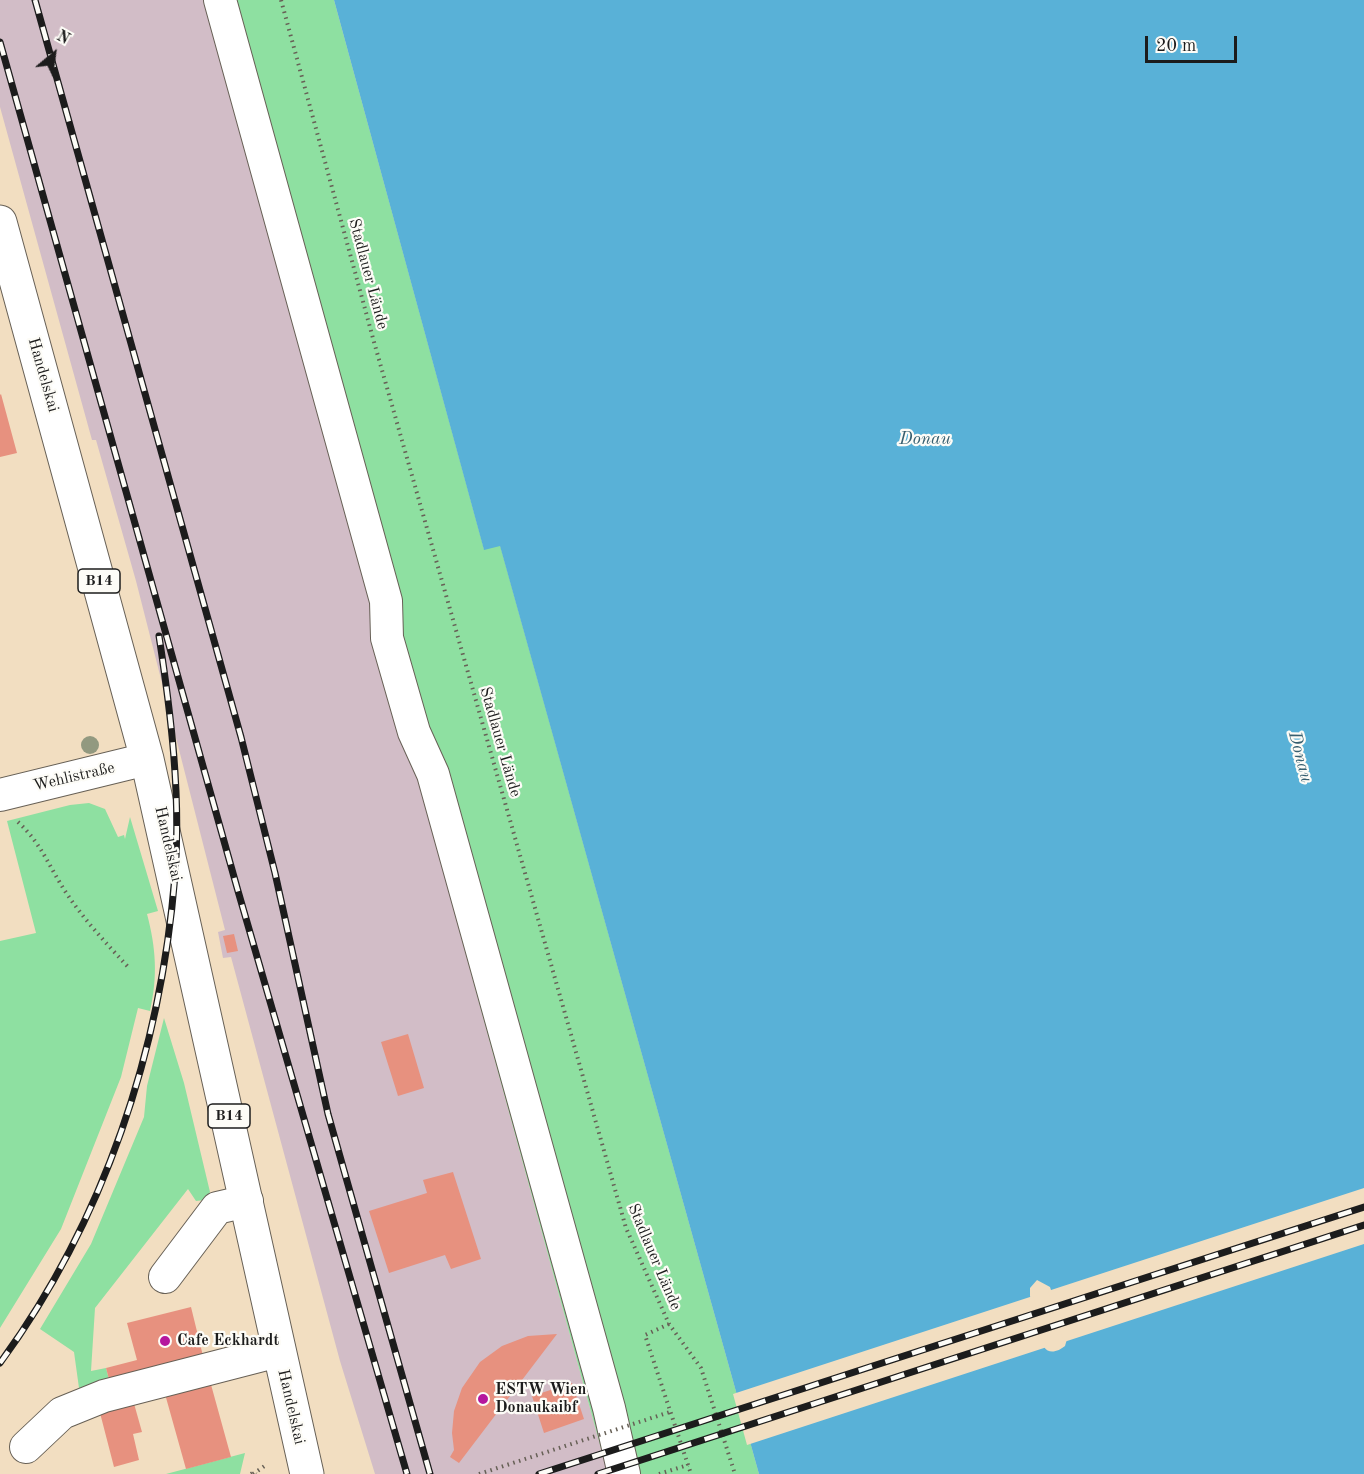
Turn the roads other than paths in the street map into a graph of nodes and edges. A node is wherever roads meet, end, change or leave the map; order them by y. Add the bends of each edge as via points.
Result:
1 (220, 0) edge
2 (0, 222) edge
3 (147, 759) junction
4 (5, 805) edge
5 (248, 1201) junction
6 (165, 1277) dead end
7 (278, 1351) junction
8 (26, 1447) dead end
9 (307, 1474) edge
10 (624, 1474) edge

1 - 10 street via 386,601 390,649 414,732 433,774 606,1396
2 - 3 main road, Handelskai / B14
3 - 4 street, Wehlistraße
3 - 5 main road, Handelskai / B14
5 - 6 street via 218,1208
5 - 7 main road, Handelskai / B14
7 - 8 street via 104,1396 62,1413
7 - 9 main road, Handelskai / B14

